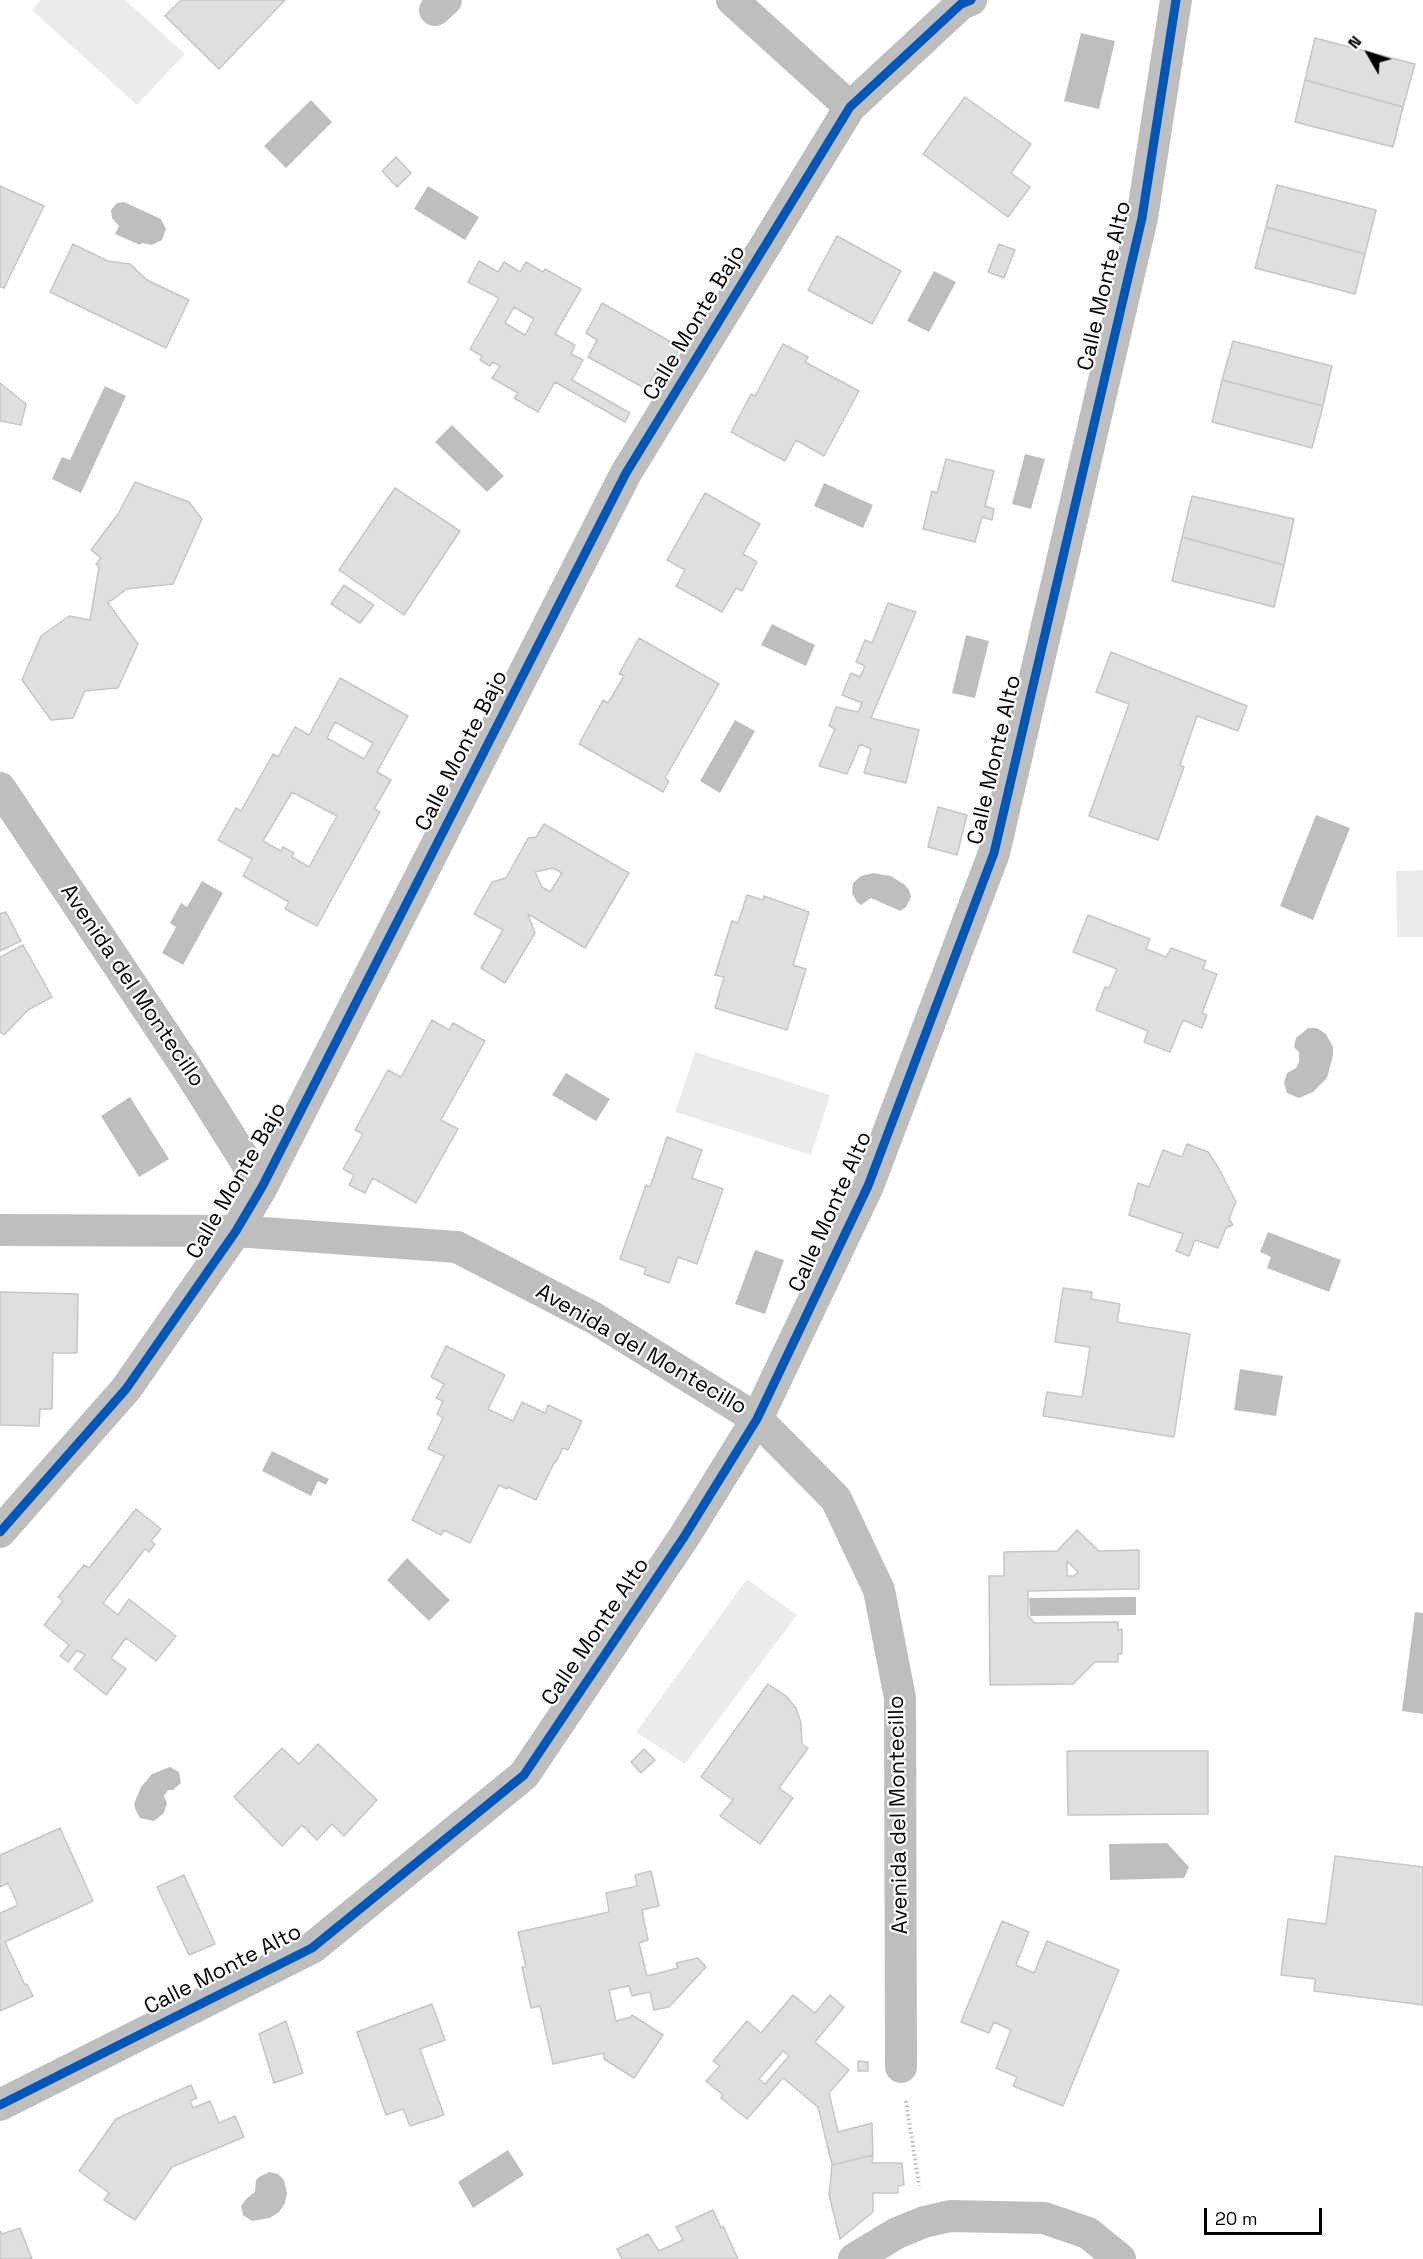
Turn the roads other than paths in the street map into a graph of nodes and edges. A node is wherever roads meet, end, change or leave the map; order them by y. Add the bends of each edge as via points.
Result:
1 (732, 0) edge
2 (971, 0) edge
3 (1176, 0) edge
4 (850, 106) junction
5 (0, 788) edge
6 (262, 1186) junction
7 (0, 1230) edge
8 (236, 1232) junction
9 (757, 1419) junction
10 (0, 1532) edge
11 (901, 2067) road end
12 (0, 2105) edge
13 (854, 2259) edge
14 (1120, 2259) edge

1 - 4 street
2 - 4 street, Calle Monte Bajo via 961,4
3 - 9 street, Calle Monte Alto via 1142,218 993,853 868,1186
4 - 6 street, Calle Monte Bajo via 626,473
5 - 6 street, Avenida del Montecillo
6 - 8 street, Calle Monte Bajo
7 - 8 street, Avenida del Montecillo
8 - 9 street, Avenida del Montecillo via 457,1247 594,1318
8 - 10 street, Calle Monte Bajo via 126,1389
9 - 11 street, Avenida del Montecillo via 836,1499 879,1590 900,1698
9 - 12 street, Calle Monte Alto via 684,1537 524,1775 312,1948
13 - 14 street via 897,2232 950,2216 1044,2218 1088,2233

